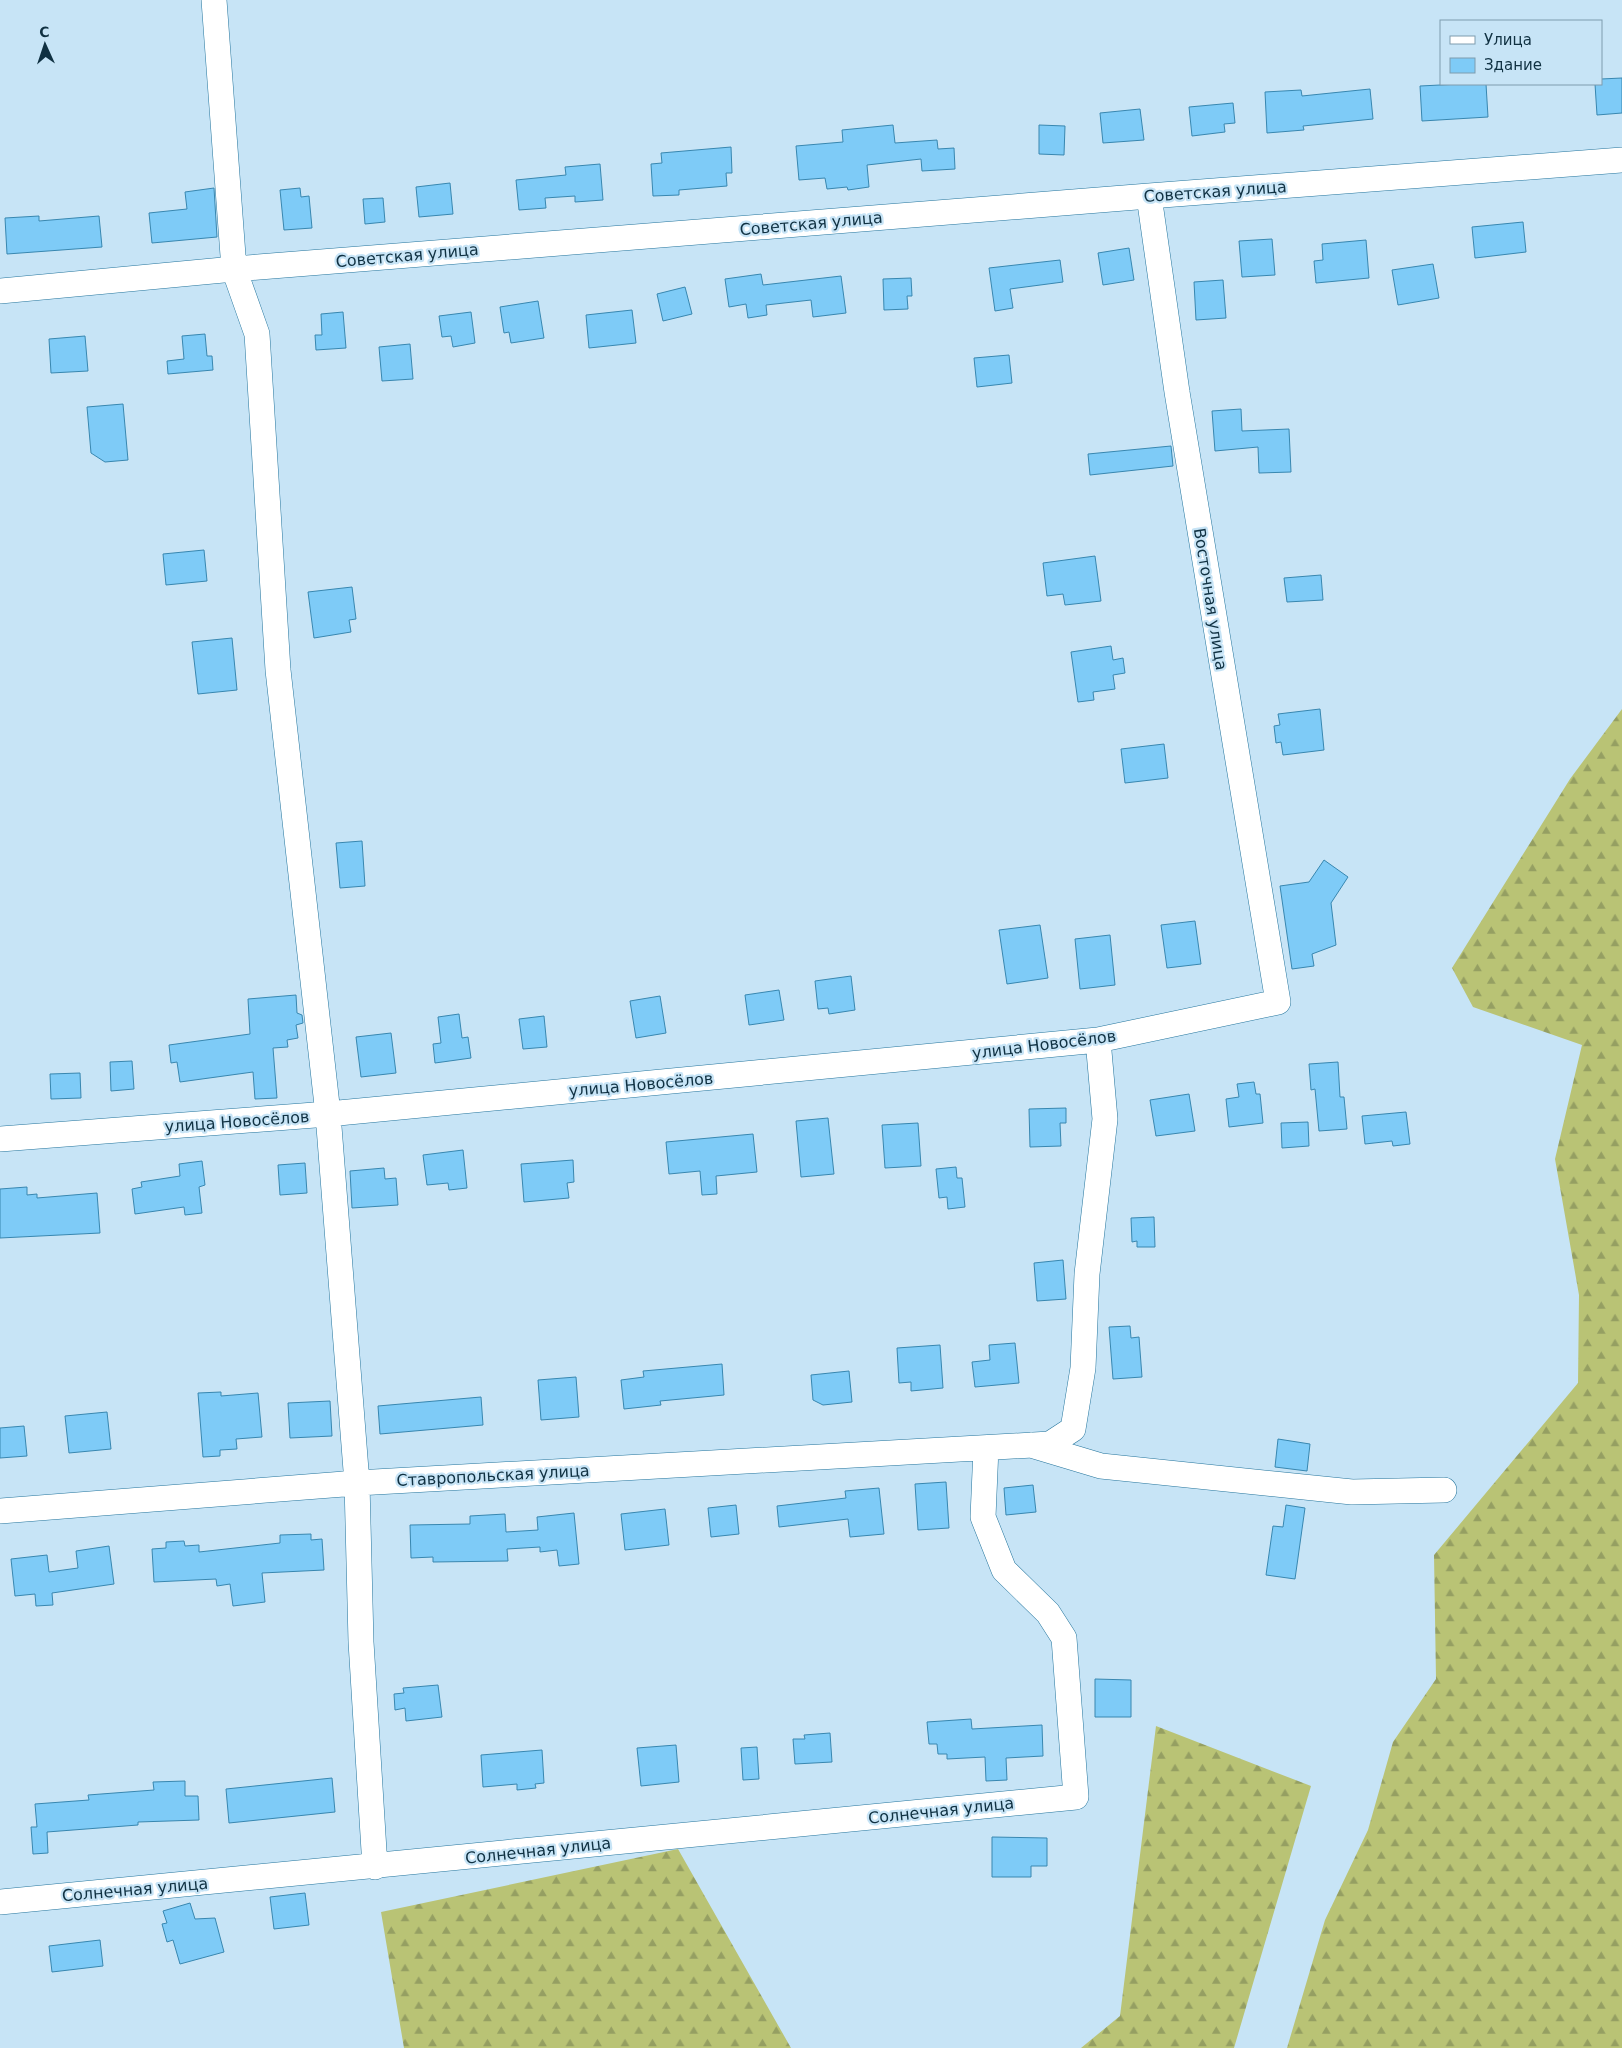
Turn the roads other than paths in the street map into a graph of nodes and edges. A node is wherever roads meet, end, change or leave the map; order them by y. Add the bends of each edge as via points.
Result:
1 (214, 0) edge
2 (1622, 160) edge
3 (1150, 196) junction
4 (234, 270) junction
5 (0, 291) edge
6 (1278, 1002) joint
7 (1098, 1040) junction
8 (328, 1114) junction
9 (0, 1139) edge
10 (1031, 1445) junction
11 (986, 1448) junction
12 (357, 1483) junction
13 (1444, 1490) dead end
14 (0, 1511) edge
15 (375, 1866) junction
16 (0, 1902) edge

1 - 4 street
2 - 3 street, Советская улица
3 - 4 street, Советская улица
3 - 6 street, Восточная улица via 1177,392
4 - 5 street, Советская улица
4 - 8 street via 257,334 278,670
6 - 7 street, улица Новосёлов
7 - 8 street, улица Новосёлов
7 - 10 street via 1105,1119 1087,1274 1083,1368 1073,1429 1050,1444
8 - 9 street, улица Новосёлов
8 - 12 street
10 - 11 street, Ставропольская улица
10 - 13 street via 1100,1466 1352,1492
11 - 12 street, Ставропольская улица
11 - 15 street, Солнечная улица via 983,1516 1004,1570 1048,1613 1064,1638 1076,1797
12 - 14 street, Ставропольская улица
12 - 15 street via 361,1642
15 - 16 street, Солнечная улица

